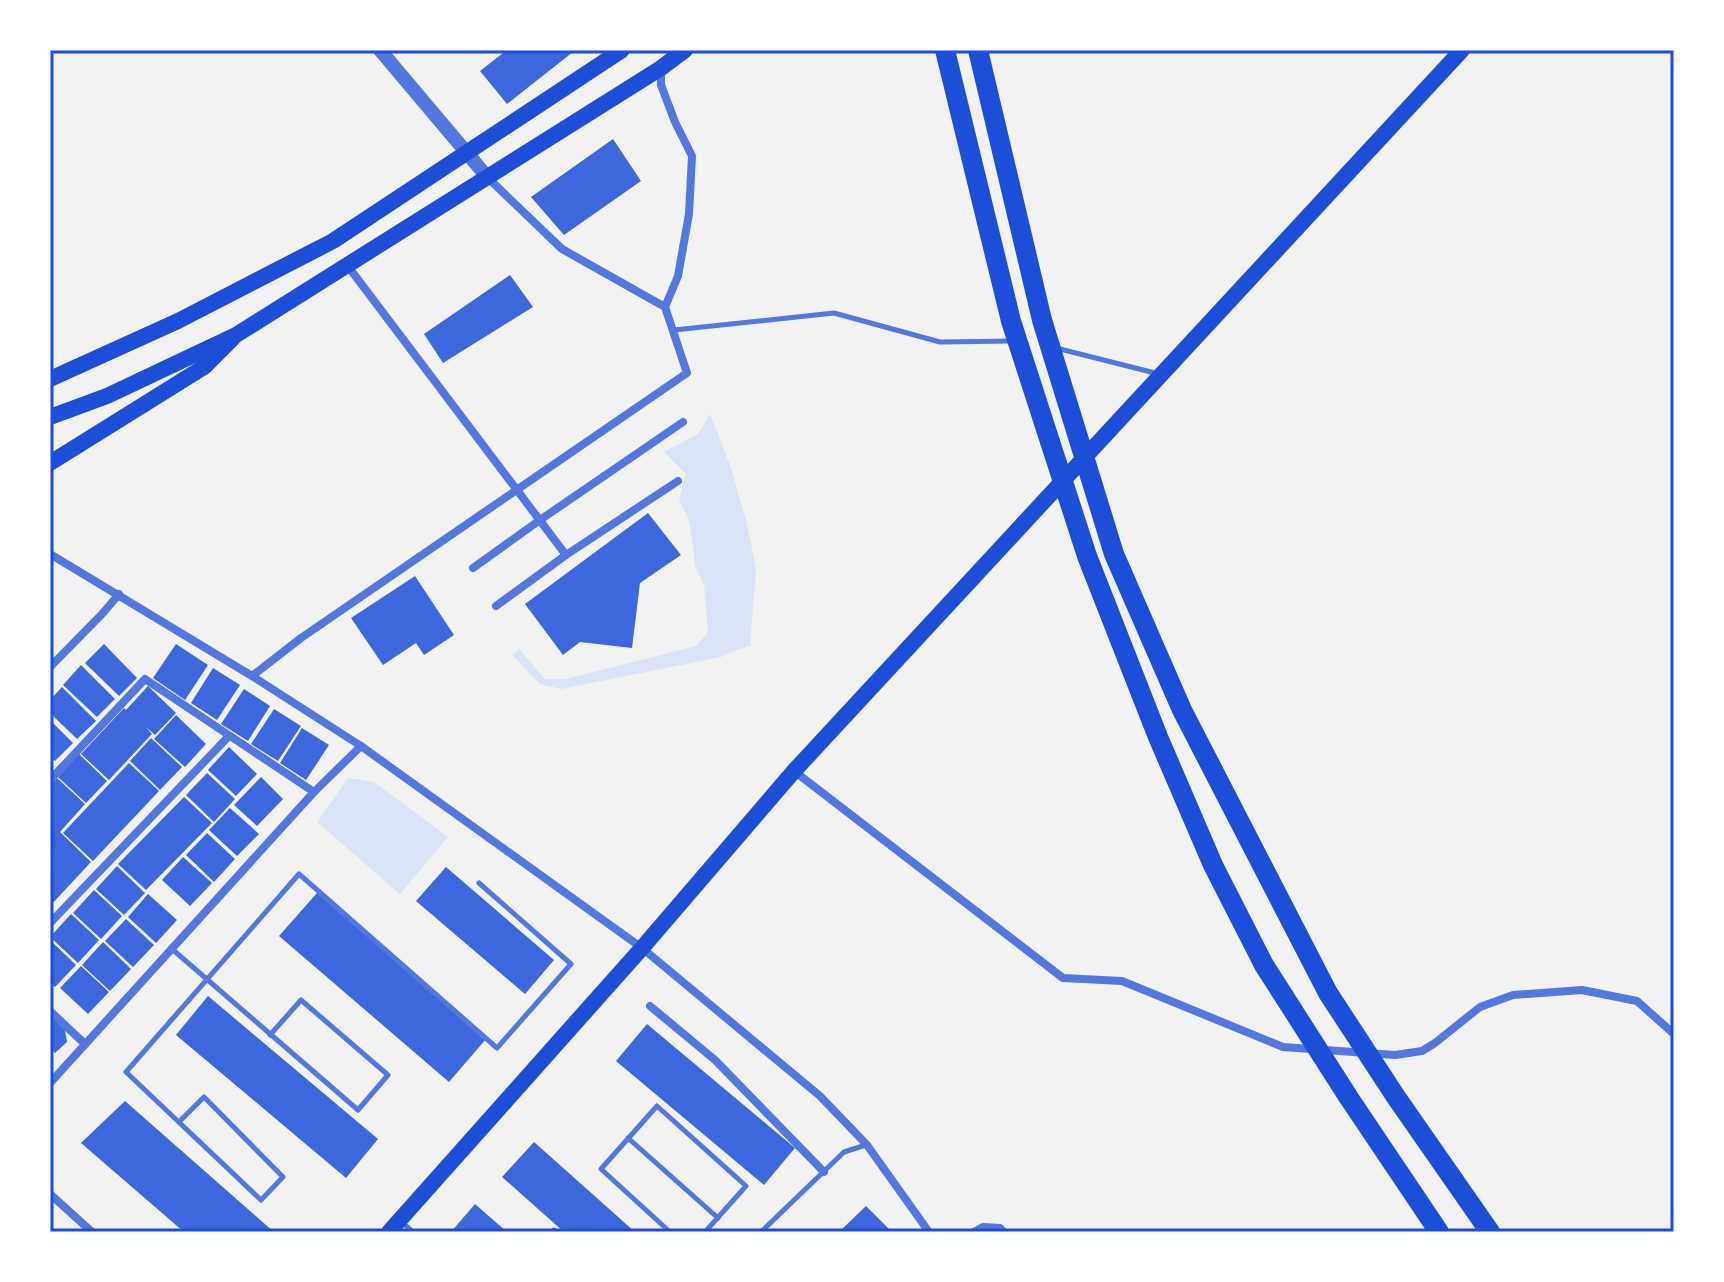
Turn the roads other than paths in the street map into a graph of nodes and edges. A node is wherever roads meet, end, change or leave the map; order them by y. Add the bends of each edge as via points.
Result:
1 (380, 50) edge
2 (622, 50) edge
3 (685, 50) edge
4 (945, 50) edge
5 (978, 50) edge
6 (1462, 50) edge
7 (661, 68) junction
8 (467, 153) junction
9 (488, 178) junction
10 (347, 264) junction
11 (665, 307) junction
12 (673, 330) junction
13 (236, 335) junction
14 (1027, 341) dead end
15 (1042, 345) dead end
16 (1161, 375) junction
17 (50, 379) edge
18 (50, 417) edge
19 (683, 422) dead end
20 (50, 463) edge
21 (678, 481) dead end
22 (517, 488) junction
23 (540, 520) junction
24 (50, 554) edge
25 (566, 555) junction
26 (473, 568) dead end
27 (119, 594) junction
28 (496, 606) dead end
29 (50, 667) edge
30 (252, 676) junction
31 (229, 736) junction
32 (361, 746) junction
33 (794, 771) junction
34 (50, 780) edge
35 (314, 792) junction
36 (479, 883) dead end
37 (50, 923) edge
38 (642, 948) junction
39 (172, 949) junction
40 (207, 978) junction
41 (650, 1006) dead end
42 (50, 1011) edge
43 (1674, 1034) edge
44 (270, 1035) junction
45 (85, 1044) junction
46 (50, 1083) edge
47 (179, 1122) junction
48 (628, 1138) junction
49 (867, 1145) junction
50 (824, 1172) junction
51 (50, 1194) edge
52 (718, 1218) junction
53 (395, 1226) edge
54 (92, 1232) edge
55 (413, 1232) edge
56 (670, 1232) edge
57 (705, 1232) edge
58 (761, 1232) edge
59 (929, 1232) edge
60 (974, 1232) edge
61 (1004, 1232) edge
62 (1439, 1232) edge
63 (1490, 1232) edge

1 - 8 street
2 - 8 main road
3 - 7 main road
4 - 62 highway via 1011,321 1087,556 1158,737 1213,865 1264,965
5 - 63 highway via 1042,320 1114,554 1182,710 1328,993
6 - 16 main road
7 - 9 main road
7 - 11 street via 661,85 692,156 678,276
8 - 9 street
8 - 17 main road via 333,241
9 - 10 main road
9 - 11 street via 562,249
10 - 13 main road
10 - 22 street
11 - 12 street
12 - 14 lane via 834,313 940,342
12 - 22 street via 687,373
13 - 18 main road
13 - 20 main road via 204,367
15 - 16 lane
16 - 33 main road
19 - 23 street
21 - 25 street
22 - 23 street
22 - 30 street
23 - 25 street
23 - 26 street
24 - 27 street
25 - 28 street
27 - 29 street
27 - 30 street
30 - 32 street
31 - 34 street via 145,679
31 - 35 street
31 - 37 street
32 - 35 street
32 - 38 street
33 - 38 main road
33 - 43 street via 1063,978 1122,981 1283,1047 1395,1055 1422,1051 1480,1007 1513,995 1582,990 1637,1001
35 - 39 street
36 - 40 lane via 571,964 497,1048 299,874
38 - 49 street via 820,1096
38 - 53 main road
39 - 40 lane
39 - 45 street
40 - 44 lane
40 - 47 lane via 126,1072
41 - 50 street via 715,1060
42 - 45 street
44 - 44 lane via 358,1110 388,1075 301,1000
45 - 46 street
47 - 47 lane via 261,1200 283,1177 204,1097
48 - 52 lane
48 - 52 lane via 657,1106 746,1186
48 - 56 lane via 601,1169
49 - 50 lane via 844,1152
49 - 59 street
50 - 58 lane
51 - 54 street
52 - 57 lane
53 - 55 lane
60 - 61 street via 983,1227

